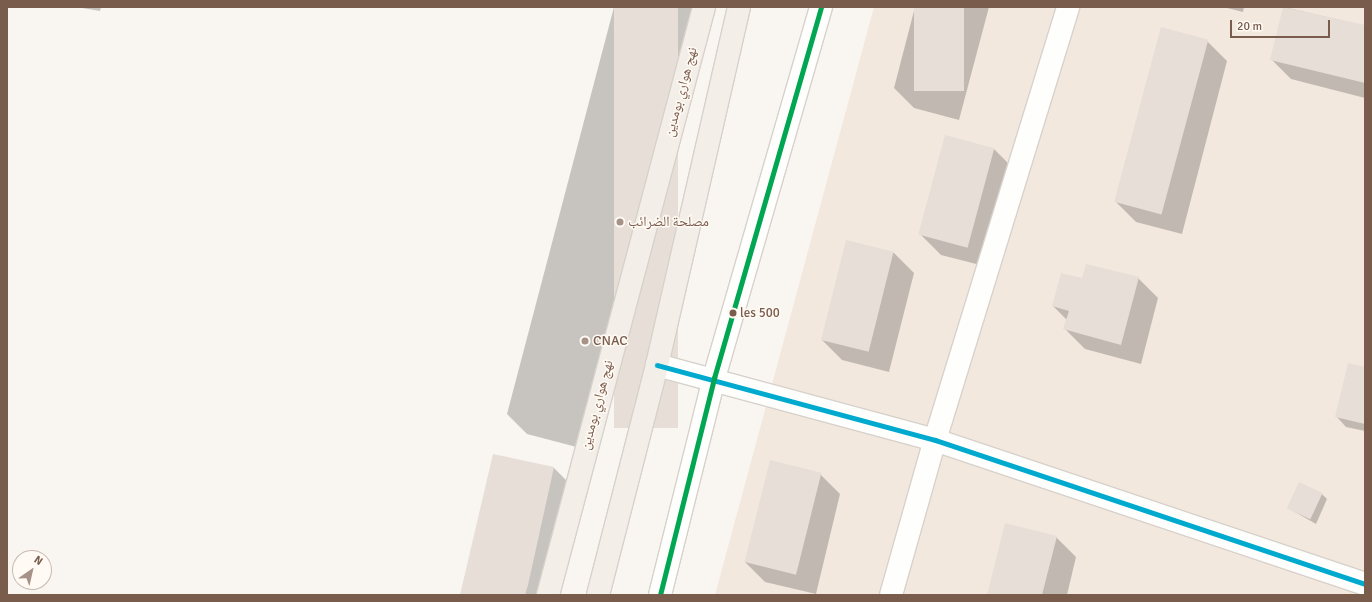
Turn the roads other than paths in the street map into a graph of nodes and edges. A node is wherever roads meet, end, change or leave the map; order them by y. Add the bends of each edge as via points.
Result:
1 (704, 7) edge
2 (739, 7) edge
3 (821, 7) edge
4 (1068, 7) edge
5 (657, 365) junction
6 (714, 378) junction
7 (935, 440) junction
8 (1365, 584) edge
9 (548, 595) edge
10 (598, 595) edge
11 (660, 595) edge
12 (891, 595) edge

1 - 9 main road, نهج هواري بومدين
2 - 5 main road
3 - 6 street
4 - 7 street
5 - 6 street
5 - 10 main road
6 - 7 street
6 - 11 street
7 - 8 street
7 - 12 street

